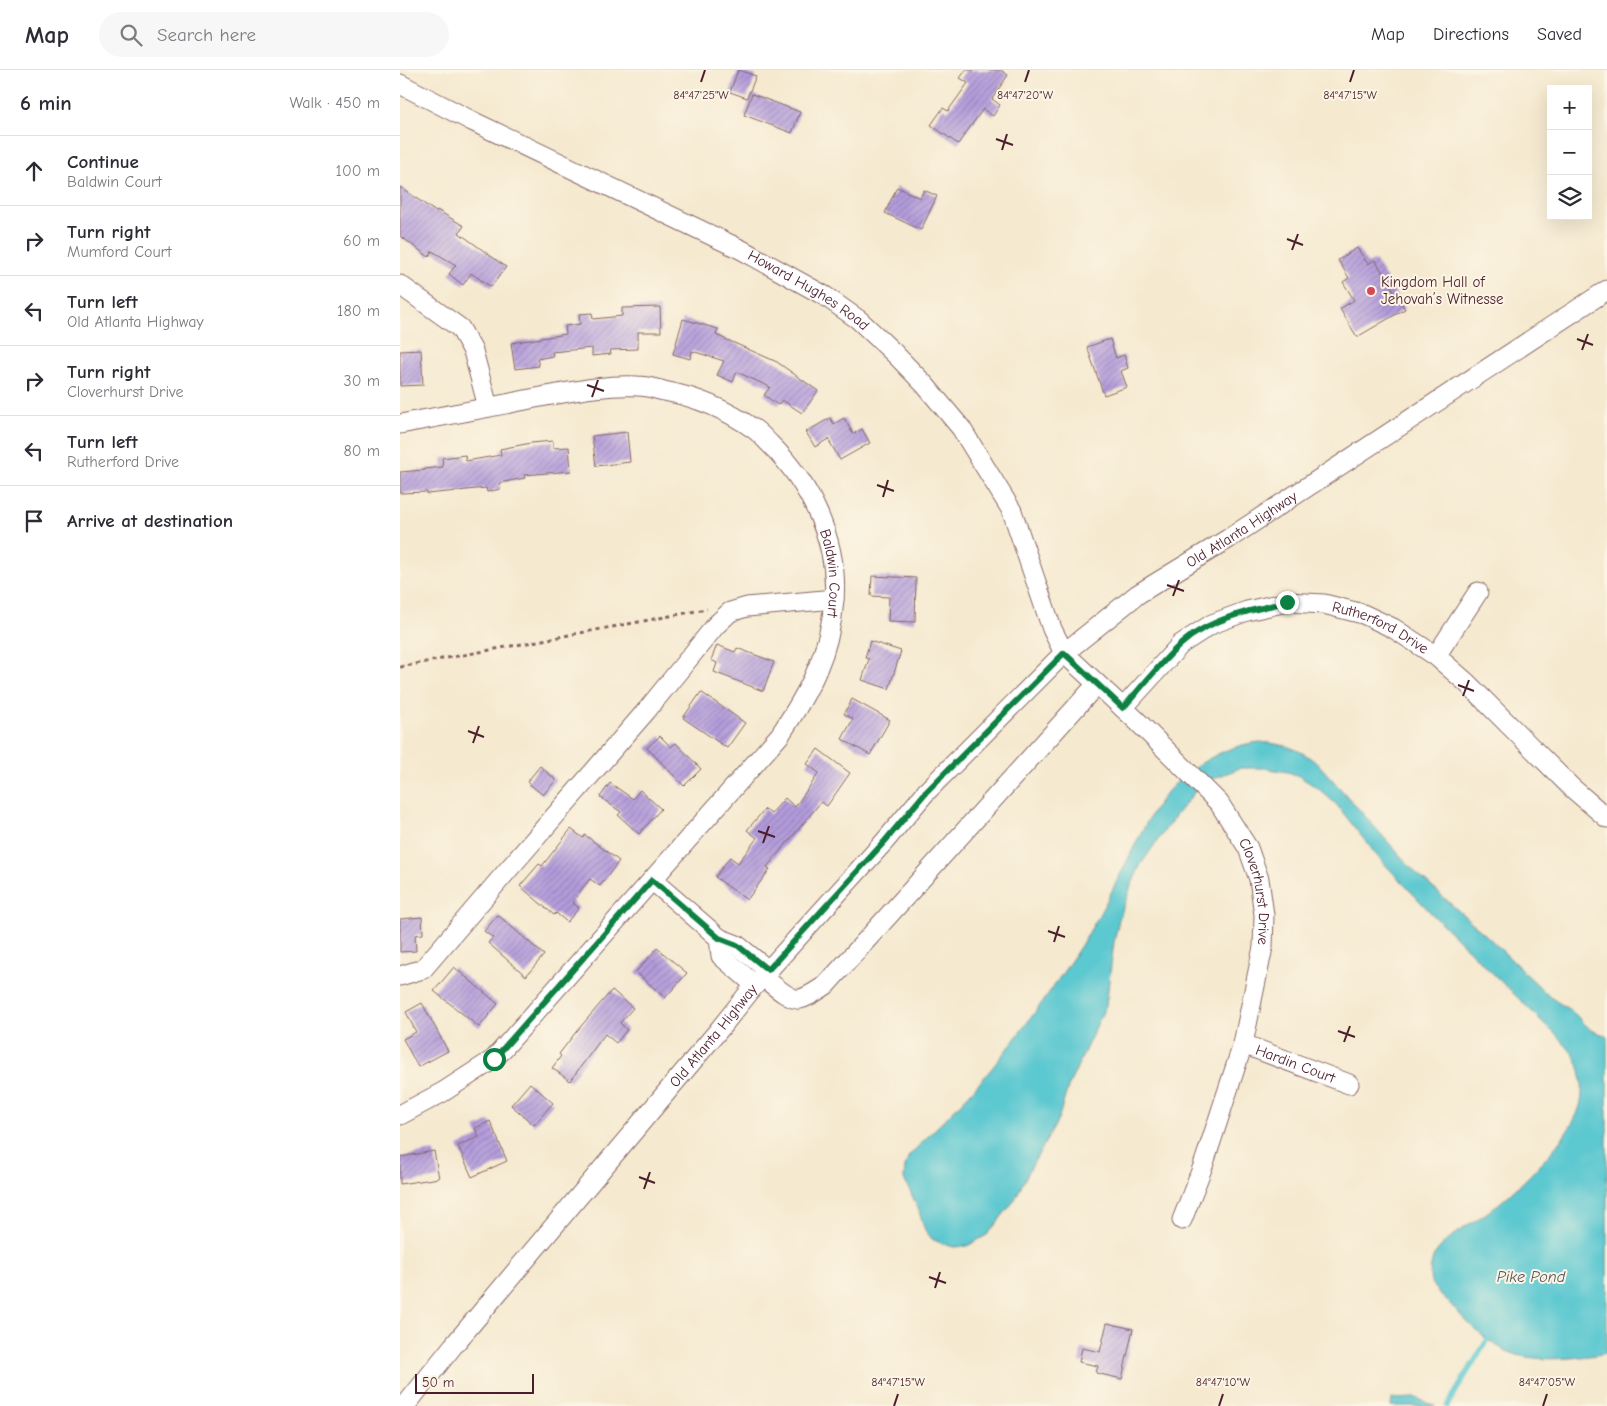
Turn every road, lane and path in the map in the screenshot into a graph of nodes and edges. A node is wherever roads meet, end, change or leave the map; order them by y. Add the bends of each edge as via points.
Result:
1 (400, 84) edge
2 (400, 285) edge
3 (1607, 290) edge
4 (488, 407) junction
5 (400, 424) edge
6 (1478, 592) dead end
7 (834, 599) junction
8 (714, 606) dead end
9 (1064, 653) junction
10 (1436, 656) junction
11 (400, 667) edge
12 (1097, 684) junction
13 (1123, 708) junction
14 (1607, 818) edge
15 (652, 880) junction
16 (400, 976) edge
17 (762, 977) junction
18 (1243, 1044) junction
19 (1349, 1084) dead end
20 (400, 1115) edge
21 (1182, 1220) dead end
22 (405, 1406) edge

1 - 9 street, Howard Hughes Road via 749,254 825,296 859,320 925,385 961,428 987,467 1012,511 1052,629
2 - 4 street via 460,328 473,351
3 - 9 street, Old Atlanta Highway via 1138,594
4 - 5 street, Baldwin Court
4 - 7 street, Baldwin Court via 598,386 640,386 681,394 718,408 755,430 784,458 804,486 823,524 831,556
6 - 10 street
7 - 15 street, Baldwin Court via 824,655 804,698 780,735
7 - 16 street via 747,608 730,612 716,624 647,710 423,970
8 - 11 path
9 - 12 street, Cloverhurst Drive
9 - 17 street, Old Atlanta Highway via 926,792
10 - 13 street, Rutherford Drive via 1393,628 1363,614 1324,604 1287,602 1212,624 1181,644
10 - 14 street, Rutherford Drive
12 - 13 street, Cloverhurst Drive
12 - 17 street via 826,985 796,999
13 - 18 street, Cloverhurst Drive via 1218,803 1248,848 1259,879 1264,915 1263,947
15 - 17 street via 719,938 721,956
15 - 20 street, Baldwin Court via 494,1059
17 - 22 street, Old Atlanta Highway
18 - 19 street, Hardin Court
18 - 21 street, Cloverhurst Drive

